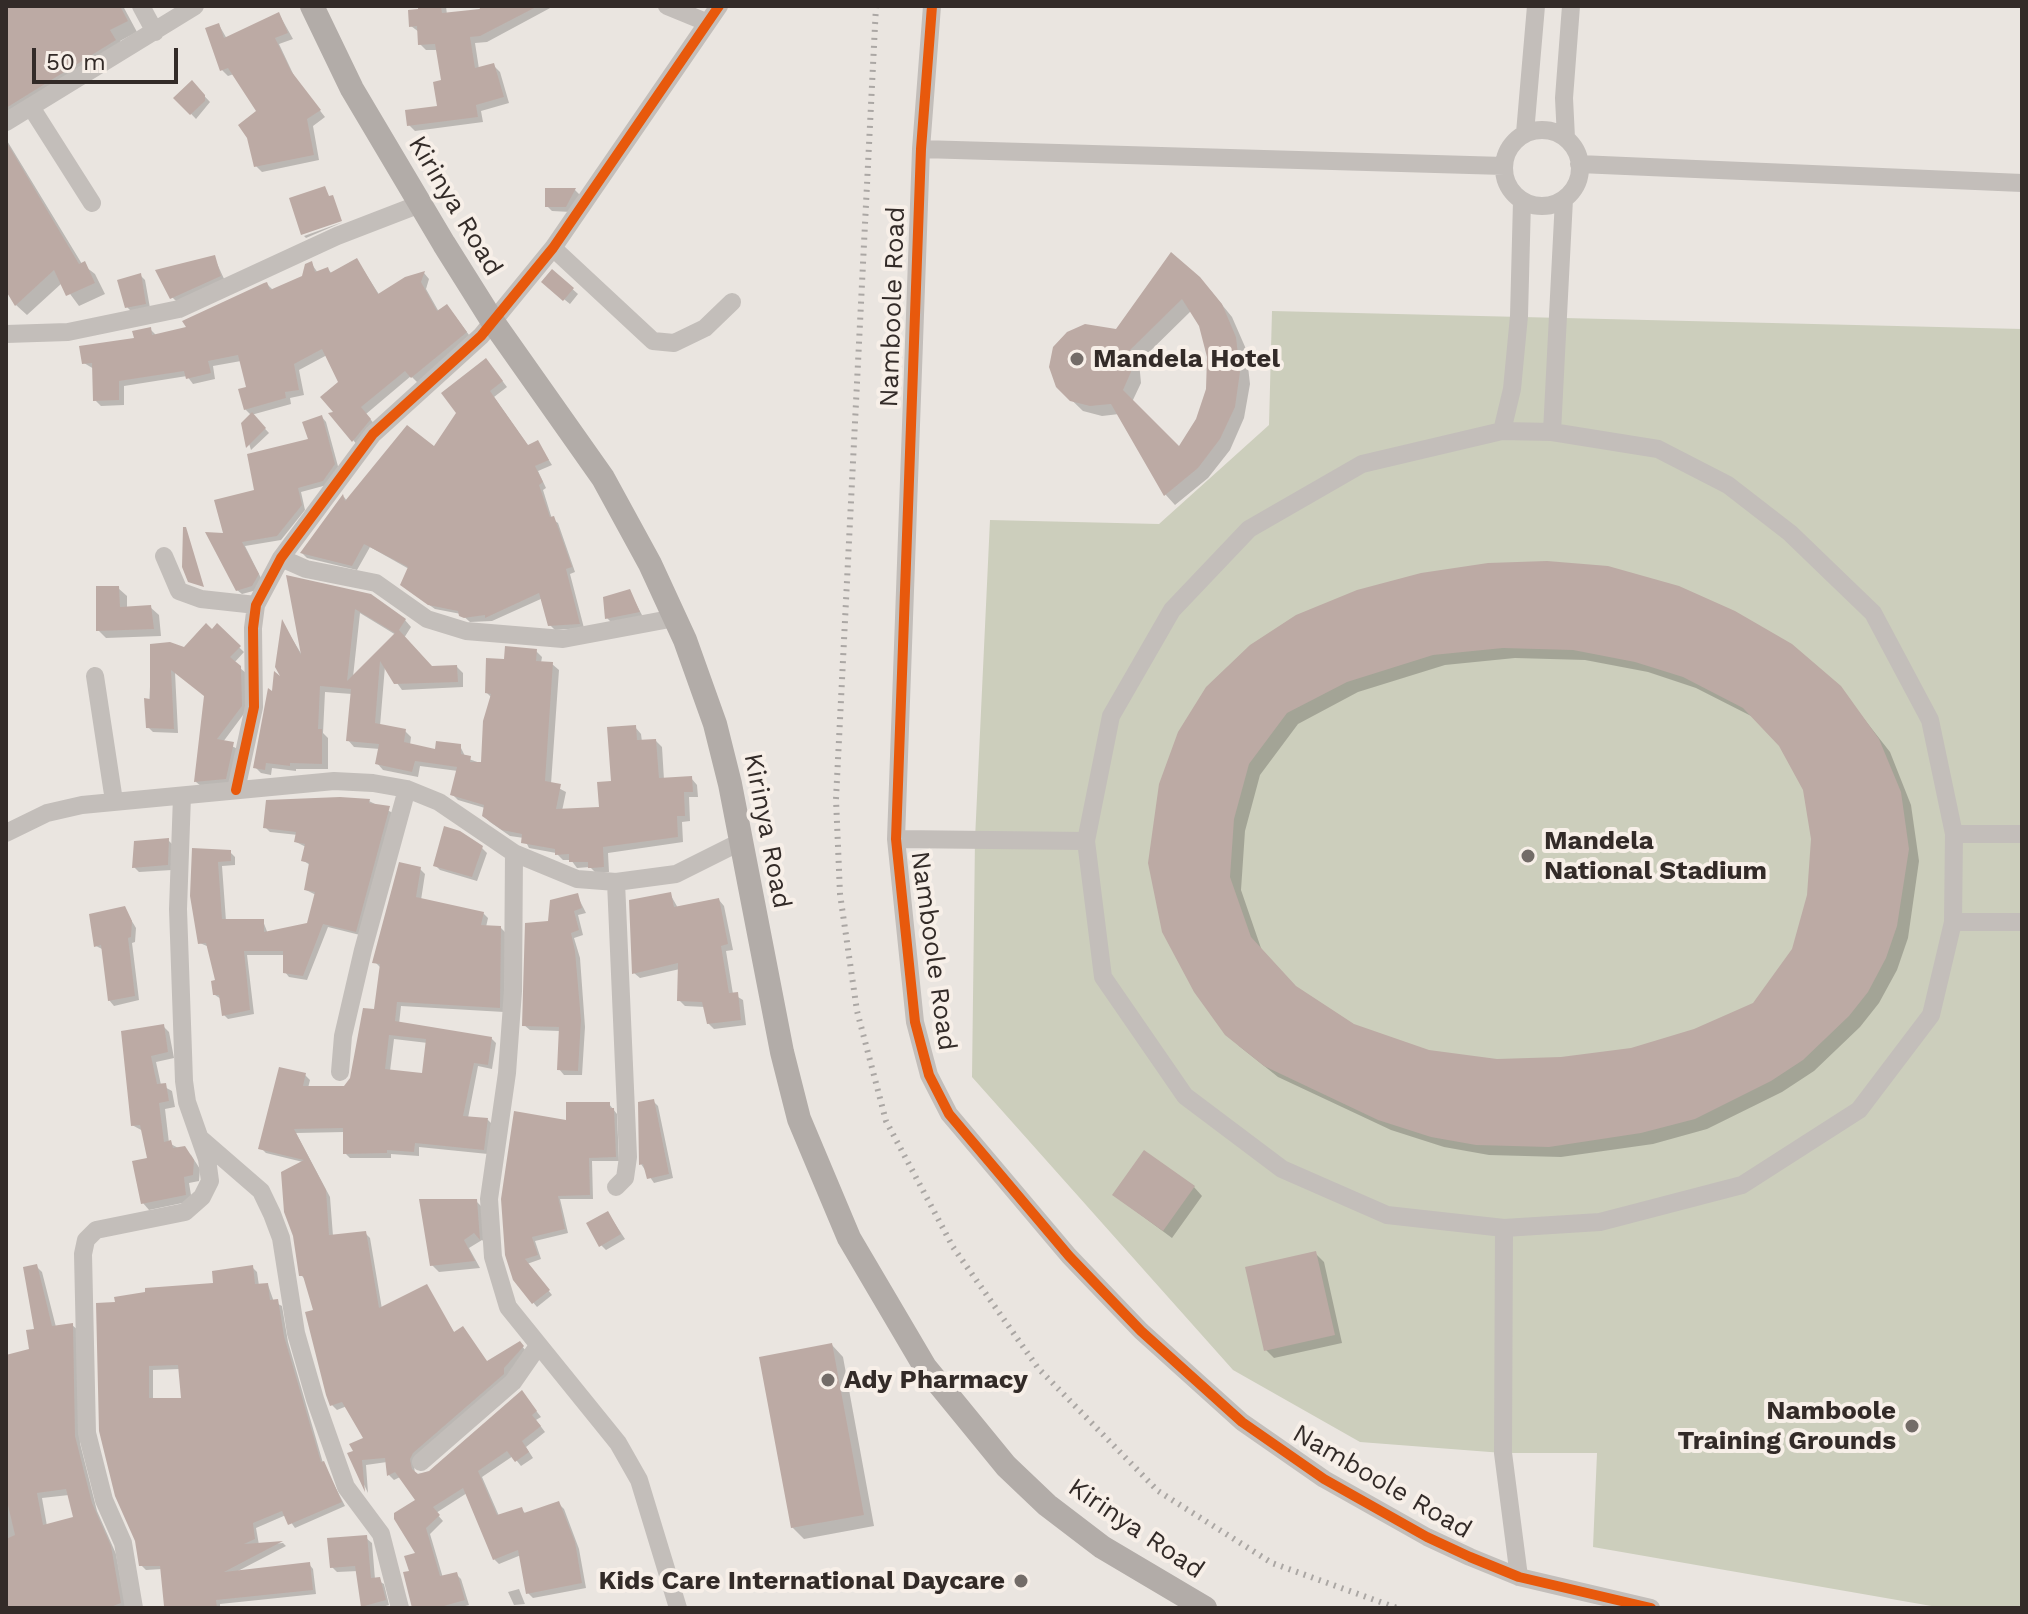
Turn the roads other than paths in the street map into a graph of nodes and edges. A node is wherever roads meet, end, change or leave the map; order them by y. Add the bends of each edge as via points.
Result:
1 (141, 6) edge
2 (195, 6) edge
3 (312, 6) edge
4 (667, 6) edge
5 (719, 6) edge
6 (932, 6) edge
7 (1536, 6) edge
8 (1571, 6) edge
9 (706, 22) junction
10 (155, 32) junction
11 (31, 107) junction
12 (6, 122) edge
13 (1525, 133) junction
14 (1566, 138) junction
15 (921, 149) junction
16 (1579, 164) junction
17 (1504, 166) junction
18 (2022, 183) edge
19 (1564, 199) junction
20 (1522, 201) junction
21 (92, 203) dead end
22 (420, 204) junction
23 (553, 248) junction
24 (732, 302) dead end
25 (493, 322) junction
26 (6, 334) edge
27 (1502, 431) junction
28 (1552, 432) junction
29 (164, 556) dead end
30 (281, 558) junction
31 (256, 605) junction
32 (675, 618) junction
33 (95, 676) dead end
34 (407, 789) junction
35 (236, 790) junction
36 (182, 796) junction
37 (114, 801) junction
38 (6, 833) edge
39 (1954, 834) junction
40 (2022, 834) edge
41 (896, 839) junction
42 (742, 841) junction
43 (1086, 841) junction
44 (514, 853) junction
45 (616, 882) junction
46 (1953, 922) junction
47 (2022, 922) edge
48 (340, 1072) dead end
49 (201, 1139) junction
50 (616, 1187) dead end
51 (1504, 1228) junction
52 (538, 1346) junction
53 (421, 1462) dead end
54 (1519, 1577) junction
55 (134, 1608) edge
56 (400, 1608) edge
57 (678, 1608) edge
58 (1205, 1608) edge
59 (1651, 1608) edge

1 - 10 street
2 - 10 street
3 - 22 main road, Kirinya Road via 352,89
4 - 9 street
5 - 9 street
6 - 15 street, Namboole Road
7 - 13 street
8 - 14 street
9 - 23 street
10 - 11 street
11 - 12 street
11 - 21 street
13 - 14 street via 1546,130
13 - 17 street via 1514,141
14 - 16 street
15 - 17 street
15 - 41 street, Namboole Road
16 - 18 street
16 - 19 street via 1573,190
17 - 20 street via 1511,192
19 - 20 street via 1550,205
19 - 28 street
20 - 27 street via 1519,316
22 - 25 main road, Kirinya Road
22 - 26 street via 179,309 68,332
23 - 24 street via 653,341 674,343 705,328
23 - 25 street
25 - 30 street via 373,434
25 - 32 main road, Kirinya Road via 603,478
27 - 28 street
27 - 43 street via 1362,464 1249,529 1172,610 1111,716
28 - 39 street via 1658,449 1728,485 1790,533 1873,613 1930,720
29 - 31 street via 179,591
30 - 31 street
30 - 32 street via 306,569 376,583 427,619 466,631 563,639
31 - 35 street via 254,707
32 - 42 main road, Kirinya Road via 715,724
33 - 37 street
34 - 35 street via 334,781
34 - 44 street via 439,802
34 - 48 street via 363,950
35 - 36 street
36 - 37 street
36 - 49 street via 181,1036 187,1102
37 - 38 street via 47,813
39 - 40 street
39 - 46 street
41 - 43 street
41 - 54 street, Namboole Road via 906,960 929,1075 949,1114 991,1165 1141,1331 1242,1422 1380,1512
42 - 45 street via 676,874
42 - 58 main road, Kirinya Road via 799,1119 849,1238 890,1311 947,1396 1047,1505 1102,1547
43 - 51 street via 1103,977 1185,1096 1282,1169 1387,1215
44 - 45 street via 577,879
44 - 52 street via 513,991 491,1173 490,1235 503,1296
45 - 50 street via 628,1157 625,1178
46 - 47 street
46 - 51 street via 1931,1015 1859,1110 1742,1185 1600,1222
49 - 55 street via 210,1181 202,1197 185,1212 96,1230 86,1240 83,1254 87,1433 104,1500 123,1543
49 - 56 street via 261,1191 272,1214 315,1399 346,1487 381,1534
51 - 54 street via 1503,1453
52 - 53 street via 513,1382
52 - 57 street via 618,1443 639,1480
54 - 59 street, Namboole Road

